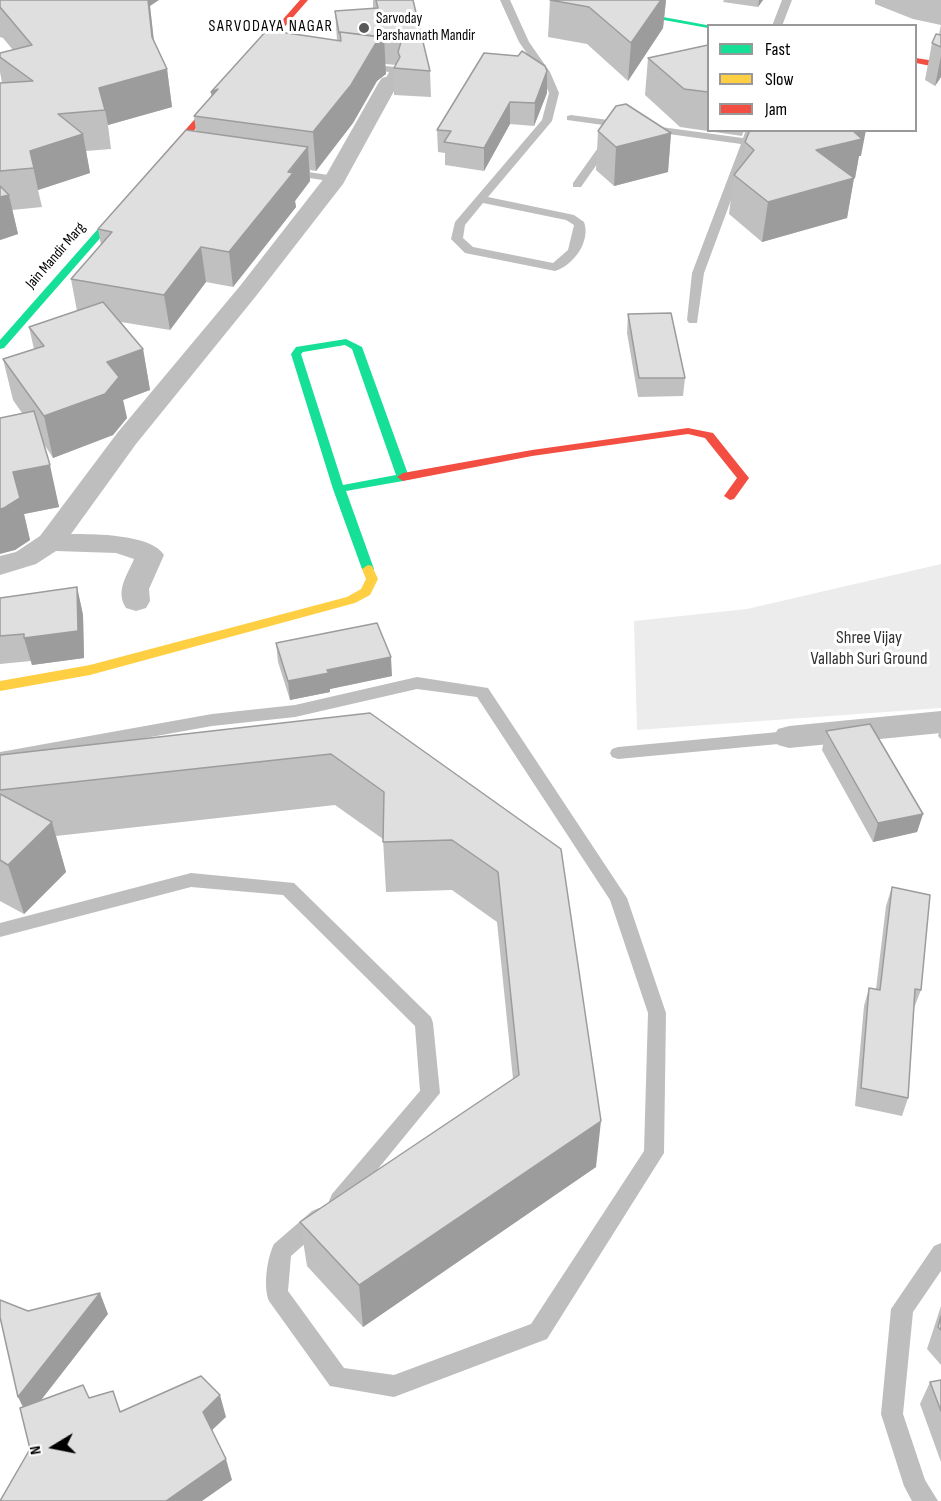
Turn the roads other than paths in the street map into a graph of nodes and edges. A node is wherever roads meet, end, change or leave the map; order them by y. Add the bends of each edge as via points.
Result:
1 (505, 0) edge
2 (557, 0) edge
3 (787, 0) edge
4 (300, 4) edge
5 (277, 5) dead end
6 (778, 24) edge
7 (707, 26) edge
8 (241, 46) dead end
9 (261, 54) junction
10 (917, 61) edge
11 (349, 65) edge
12 (941, 65) edge
13 (389, 82) joint
14 (197, 96) dead end
15 (217, 100) junction
16 (571, 118) dead end
17 (620, 124) junction
18 (750, 136) edge
19 (279, 171) edge
20 (335, 179) junction
21 (577, 184) dead end
22 (481, 199) junction
23 (101, 204) dead end
24 (121, 208) junction
25 (693, 320) dead end
26 (0, 346) edge
27 (404, 477) junction
28 (339, 489) junction
29 (730, 496) dead end
30 (50, 543) junction
31 (0, 566) edge
32 (136, 601) dead end
33 (0, 686) edge
34 (941, 722) edge
35 (789, 737) joint
36 (618, 753) dead end
37 (0, 758) edge
38 (0, 930) edge
39 (941, 1253) edge
40 (926, 1501) edge

1 - 22 lane via 554,93 547,121
2 - 7 street
3 - 6 lane
4 - 5 street
4 - 9 street, Jain Mandir Marg
8 - 9 street
9 - 15 street, Jain Mandir Marg
10 - 12 street
11 - 13 lane via 396,70
13 - 20 street
14 - 15 street
15 - 24 street, Jain Mandir Marg via 173,156
16 - 17 lane
17 - 18 lane
17 - 21 lane
18 - 25 lane via 698,273
19 - 20 lane
20 - 30 street via 128,438
22 - 22 lane via 570,217 580,224 580,240 567,261 555,267 469,250 457,239 459,224
23 - 24 street
24 - 26 street, Jain Mandir Marg
27 - 28 street
27 - 28 street via 357,347 346,342 300,349 296,354
27 - 29 street via 532,453 688,431 709,435 738,469 743,478
28 - 33 street via 372,579 366,592 351,600 90,670
30 - 31 street via 26,558
30 - 32 street via 118,544 150,555 135,589
34 - 35 street
35 - 36 lane
37 - 38 lane via 212,720 295,711 417,683 482,692 618,898 657,1013 654,1153 539,1332 394,1386 339,1378 278,1293 281,1251 345,1196 430,1094 424,1023 288,888 191,880
39 - 40 lane via 902,1309 892,1414 916,1486

